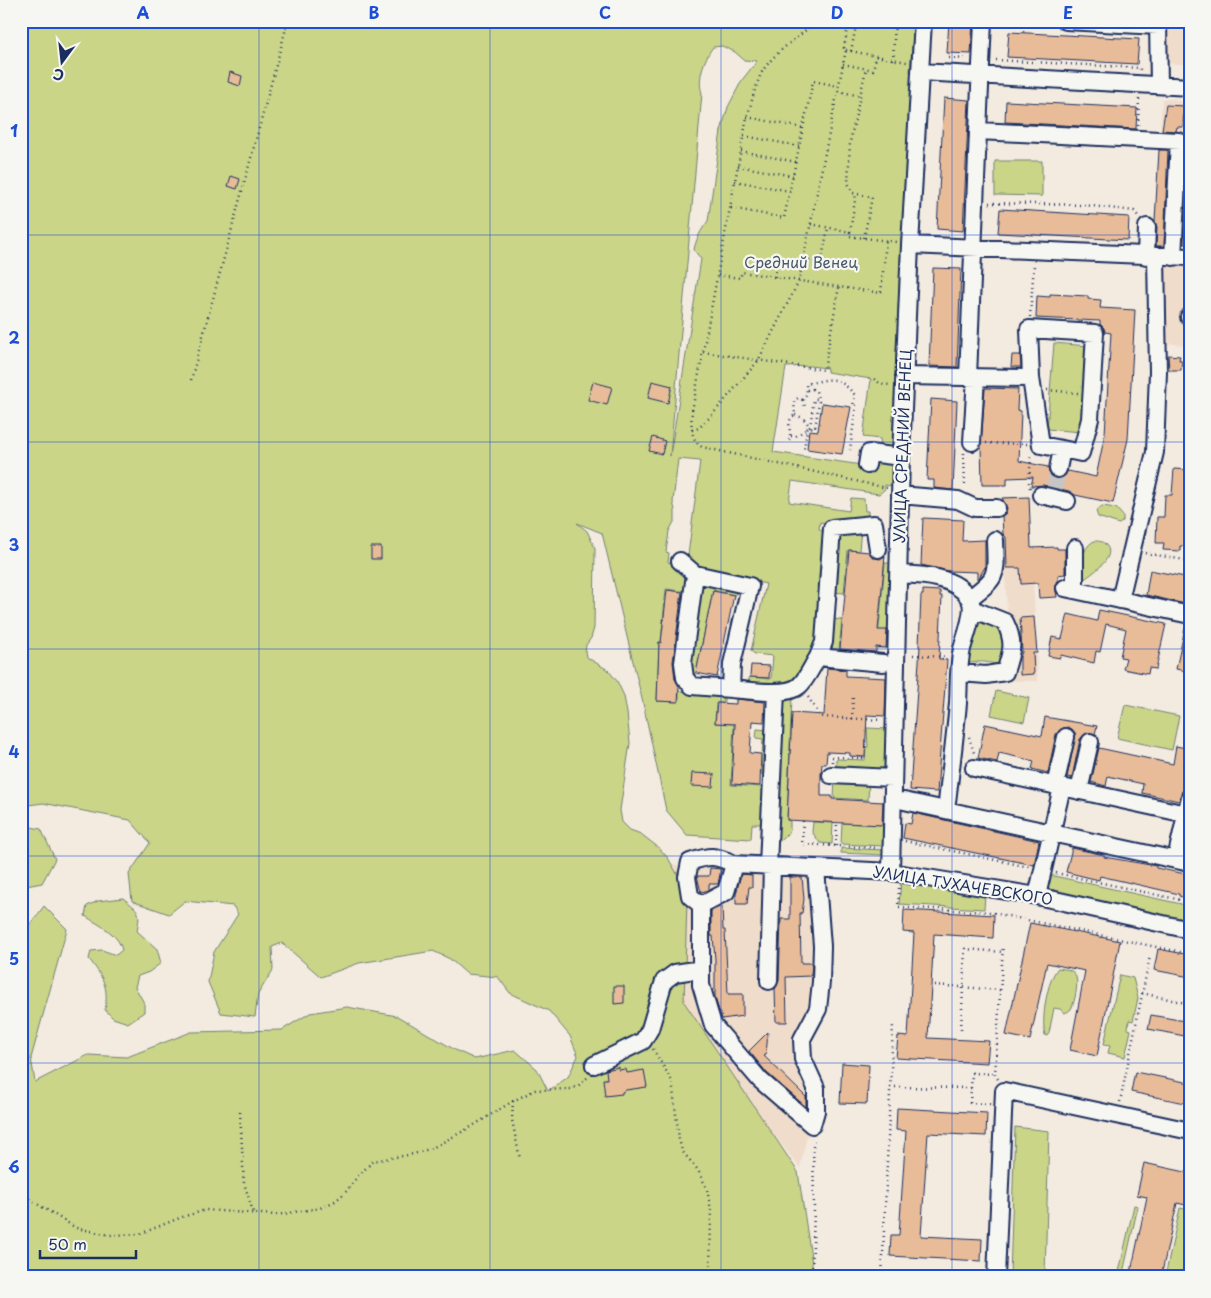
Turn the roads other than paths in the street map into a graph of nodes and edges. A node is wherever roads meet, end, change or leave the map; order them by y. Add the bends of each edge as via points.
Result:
1 (923, 21) edge
2 (983, 21) edge
3 (1066, 21) edge
4 (1098, 22) edge
5 (1158, 24) edge
6 (921, 68) junction
7 (980, 75) junction
8 (1158, 85) junction
9 (1190, 87) edge
10 (978, 131) junction
11 (1184, 142) edge
12 (1183, 216) edge
13 (1147, 227) road end
14 (905, 244) junction
15 (973, 248) junction
16 (1151, 256) junction
17 (1173, 257) junction
18 (1190, 257) edge
19 (972, 377) junction
20 (904, 381) junction
21 (1032, 383) junction
22 (972, 442) road end
23 (1062, 449) junction
24 (901, 457) junction
25 (867, 465) dead end
26 (1058, 469) tunnel mouth
27 (900, 493) junction
28 (997, 508) dead end
29 (995, 540) dead end
30 (1075, 548) dead end
31 (878, 549) dead end
32 (680, 561) dead end
33 (695, 574) junction
34 (899, 574) junction
35 (1120, 600) junction
36 (971, 604) junction
37 (1190, 615) edge
38 (818, 657) junction
39 (883, 663) dead end
40 (960, 666) junction
41 (731, 689) junction
42 (776, 692) junction
43 (1066, 737) dead end
44 (1090, 742) dead end
45 (976, 769) road end
46 (831, 775) dead end
47 (893, 778) junction
48 (1058, 787) junction
49 (1078, 791) junction
50 (1190, 797) edge
51 (904, 801) dead end
52 (947, 802) dead end
53 (1186, 814) junction
54 (1052, 832) junction
55 (1183, 861) edge
56 (734, 864) junction
57 (770, 865) junction
58 (816, 868) junction
59 (895, 872) junction
60 (1037, 896) junction
61 (701, 904) junction
62 (1190, 930) edge
63 (701, 969) junction
64 (769, 981) dead end
65 (594, 1065) road end
66 (1190, 1131) edge
67 (996, 1277) edge

1 - 6 street, УЛИЦА СРЕДНИЙ ВЕНЕЦ
2 - 7 street
3 - 4 street
4 - 5 street
5 - 8 street
6 - 7 street
6 - 14 street, УЛИЦА СРЕДНИЙ ВЕНЕЦ
7 - 8 street
7 - 10 street
8 - 9 street
10 - 11 street
10 - 15 street
11 - 12 street
12 - 17 street
13 - 16 street
14 - 15 street
14 - 20 street, УЛИЦА СРЕДНИЙ ВЕНЕЦ
15 - 16 street
15 - 19 street
16 - 17 street
16 - 35 street via 1158,372 1155,452
17 - 18 street
19 - 20 street
19 - 21 street
19 - 22 street
20 - 24 street, УЛИЦА СРЕДНИЙ ВЕНЕЦ
21 - 23 street via 1037,445
21 - 23 street via 1030,328 1095,333 1090,419 1081,453
23 - 26 street
24 - 25 street via 869,453
24 - 27 street, УЛИЦА СРЕДНИЙ ВЕНЕЦ
27 - 28 street via 958,500 975,508
27 - 34 street, УЛИЦА СРЕДНИЙ ВЕНЕЦ
29 - 36 street via 996,572
30 - 35 street via 1070,589
31 - 38 street via 874,524 832,528 824,642
32 - 33 street
33 - 41 street via 683,663 685,678 692,686
33 - 41 street via 750,586 732,664
34 - 36 street via 942,580 962,590
34 - 47 street, УЛИЦА СРЕДНИЙ ВЕНЕЦ
35 - 37 street
36 - 40 street
36 - 40 street via 1005,622 1012,635 1012,652 1006,672 986,676
38 - 39 street
38 - 42 street via 801,685 793,690
40 - 52 street
41 - 42 street
42 - 57 street
43 - 48 street
44 - 49 street
45 - 48 street
46 - 47 street via 876,783
47 - 59 street, УЛИЦА СРЕДНИЙ ВЕНЕЦ via 891,849
48 - 49 street
48 - 54 street
49 - 53 street
50 - 53 street
51 - 54 street
53 - 55 street
54 - 55 street
54 - 60 street
56 - 57 street, УЛИЦА ТУХАЧЕВСКОГО
56 - 61 street via 726,892
56 - 61 street via 720,857 707,856 690,862 690,896
57 - 58 street, УЛИЦА ТУХАЧЕВСКОГО
57 - 64 street
58 - 59 street, УЛИЦА ТУХАЧЕВСКОГО
58 - 63 street via 822,982 818,1009 802,1039 803,1059 816,1088 812,1125 760,1080 712,1025 701,985
59 - 60 street, УЛИЦА ТУХАЧЕВСКОГО
60 - 62 street, УЛИЦА ТУХАЧЕВСКОГО
61 - 63 street
63 - 65 street via 675,974 664,981 650,1029 643,1041
66 - 67 street via 1004,1098

